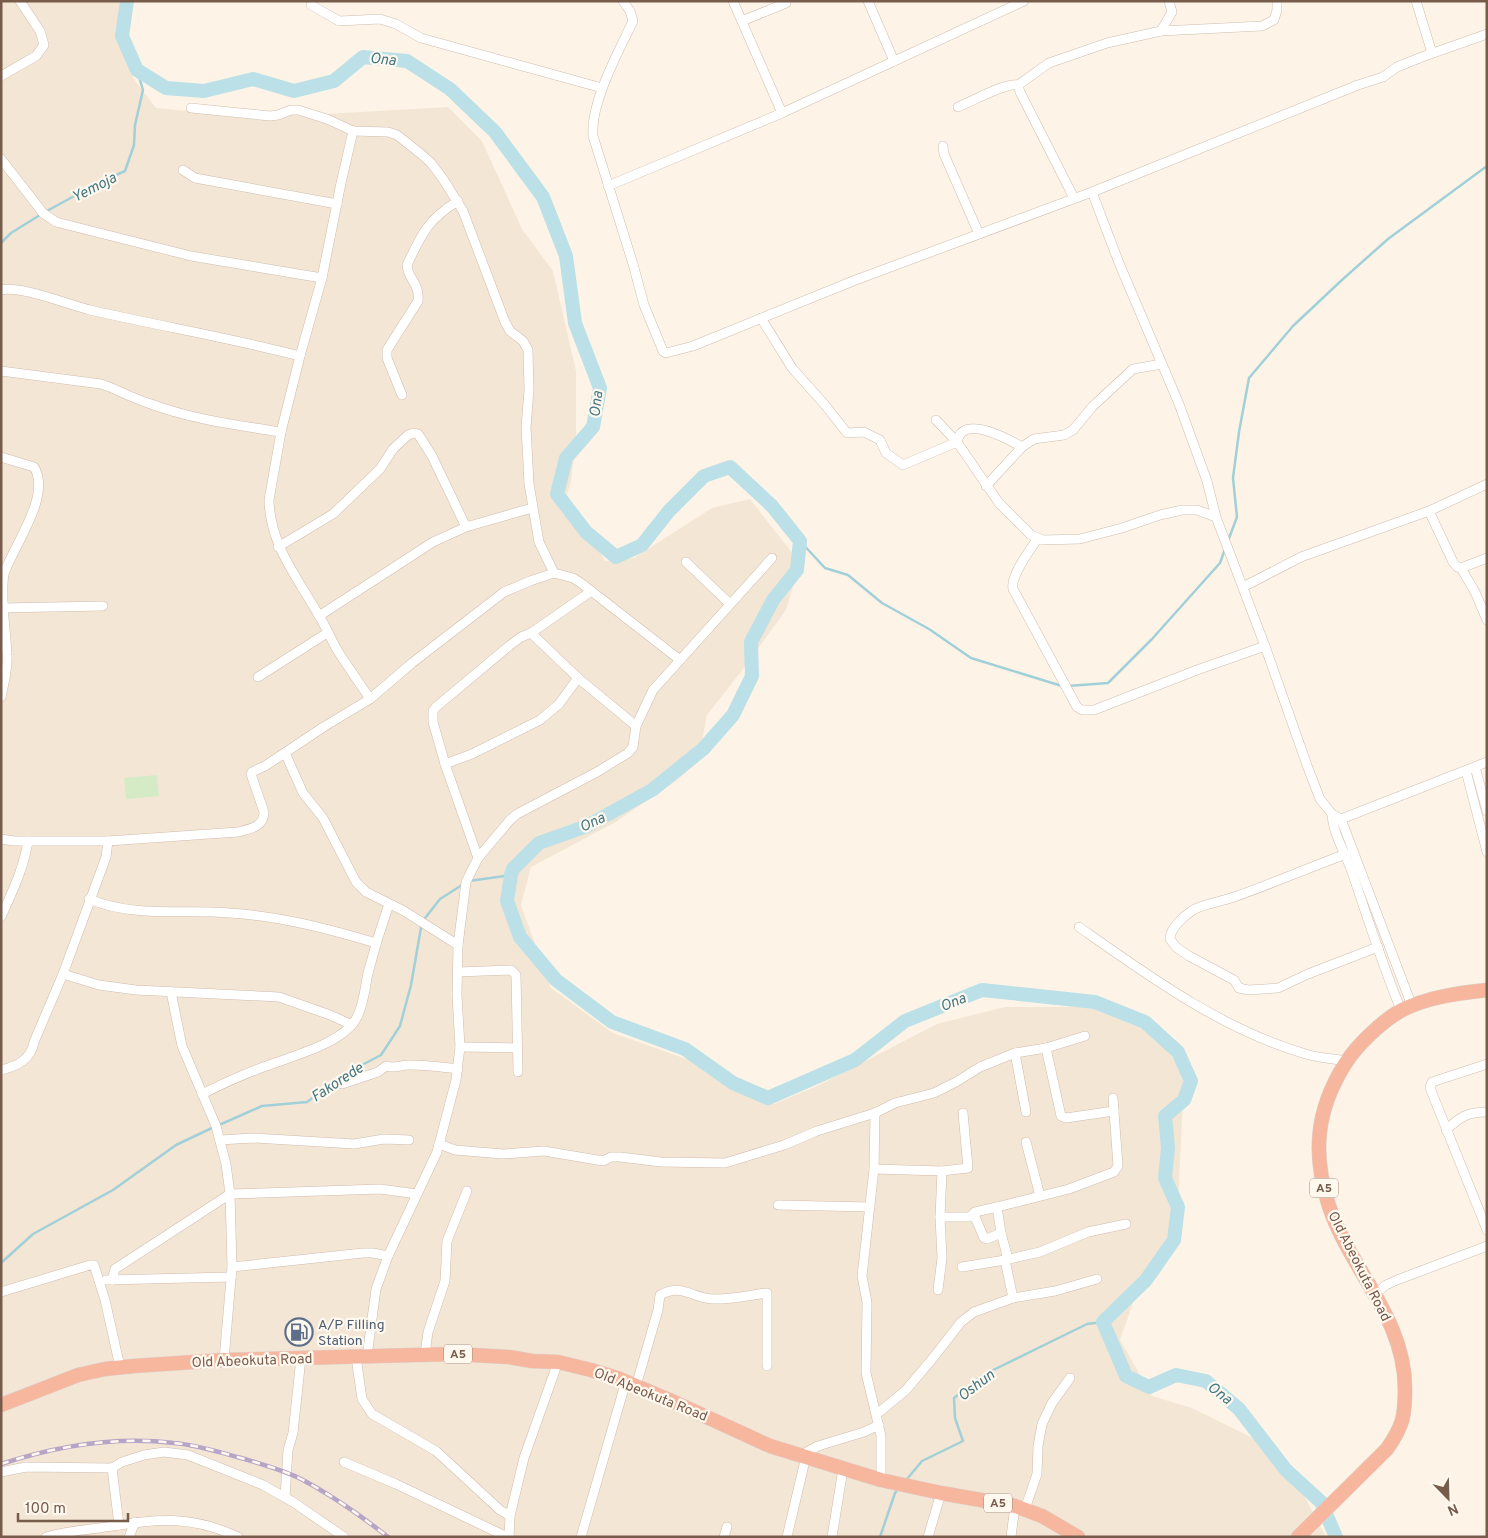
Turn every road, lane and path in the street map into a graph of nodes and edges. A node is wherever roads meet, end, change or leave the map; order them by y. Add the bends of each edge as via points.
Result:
1 (20, 1) edge
2 (623, 1) edge
3 (733, 1) edge
4 (868, 1) edge
5 (1024, 1) edge
6 (1169, 1) edge
7 (1277, 1) edge
8 (1416, 1) edge
9 (786, 3) dead end
10 (311, 5) dead end
11 (742, 21) junction
12 (1161, 31) junction
13 (1487, 34) edge
14 (1432, 53) junction
15 (894, 61) junction
16 (1, 76) edge
17 (1018, 86) junction
18 (602, 88) junction
19 (958, 107) dead end
20 (191, 108) dead end
21 (782, 113) junction
22 (353, 131) junction
23 (943, 146) dead end
24 (1, 159) edge
25 (183, 170) dead end
26 (608, 186) junction
27 (1092, 192) junction
28 (1074, 198) junction
29 (458, 201) junction
30 (337, 204) junction
31 (980, 234) junction
32 (322, 278) junction
33 (1, 290) edge
34 (761, 318) junction
35 (300, 356) junction
36 (1162, 364) junction
37 (1, 371) edge
38 (402, 395) dead end
39 (936, 420) dead end
40 (281, 432) junction
41 (957, 442) junction
42 (1022, 447) junction
43 (1, 457) edge
44 (1487, 484) edge
45 (986, 486) junction
46 (532, 508) junction
47 (1429, 511) junction
48 (1216, 517) junction
49 (466, 527) junction
50 (1038, 538) junction
51 (278, 546) junction
52 (772, 558) dead end
53 (1487, 558) edge
54 (686, 562) dead end
55 (1461, 568) junction
56 (554, 573) junction
57 (2, 574) edge
58 (1243, 587) junction
59 (590, 592) junction
60 (730, 604) junction
61 (103, 606) dead end
62 (2, 608) edge
63 (319, 616) junction
64 (1487, 620) edge
65 (328, 633) junction
66 (531, 633) junction
67 (1265, 646) junction
68 (680, 660) junction
69 (258, 677) dead end
70 (578, 678) junction
71 (1, 697) edge
72 (370, 699) junction
73 (636, 726) junction
74 (285, 753) junction
75 (1487, 762) edge
76 (445, 764) junction
77 (1470, 769) junction
78 (1487, 811) edge
79 (1335, 819) junction
80 (1, 839) edge
81 (28, 841) junction
82 (108, 841) junction
83 (1487, 852) edge
84 (1346, 854) junction
85 (478, 858) junction
86 (90, 899) junction
87 (389, 904) junction
88 (1, 917) edge
89 (1079, 926) dead end
90 (376, 943) junction
91 (458, 945) junction
92 (1378, 947) junction
93 (458, 972) junction
94 (63, 974) junction
95 (1487, 990) edge
96 (171, 992) junction
97 (1407, 1008) junction
98 (352, 1025) junction
99 (1085, 1036) dead end
100 (460, 1047) junction
101 (518, 1048) junction
102 (1046, 1048) junction
103 (1015, 1053) junction
104 (1347, 1061) junction
105 (1487, 1064) edge
106 (458, 1068) junction
107 (1, 1070) edge
108 (518, 1072) dead end
109 (342, 1084) dead end
110 (202, 1094) junction
111 (1113, 1098) dead end
112 (1114, 1111) junction
113 (1026, 1112) dead end
114 (1487, 1112) edge
115 (874, 1113) junction
116 (963, 1113) dead end
117 (1446, 1130) junction
118 (220, 1140) junction
119 (409, 1140) dead end
120 (1026, 1142) dead end
121 (439, 1144) junction
122 (874, 1169) junction
123 (942, 1170) junction
124 (467, 1191) dead end
125 (230, 1194) junction
126 (417, 1194) junction
127 (1040, 1196) junction
128 (778, 1205) dead end
129 (870, 1207) junction
130 (997, 1207) junction
131 (940, 1216) junction
132 (971, 1216) junction
133 (1126, 1224) dead end
134 (1487, 1230) edge
135 (1001, 1233) junction
136 (1487, 1246) edge
137 (388, 1256) junction
138 (1005, 1260) junction
139 (232, 1267) junction
140 (962, 1267) dead end
141 (231, 1277) junction
142 (1096, 1279) dead end
143 (100, 1280) junction
144 (112, 1280) junction
145 (938, 1290) dead end
146 (1, 1292) edge
147 (1376, 1294) junction
148 (1014, 1298) junction
149 (426, 1354) junction
150 (362, 1356) junction
151 (301, 1358) junction
152 (224, 1360) junction
153 (558, 1362) junction
154 (767, 1366) dead end
155 (120, 1367) junction
156 (1070, 1378) dead end
157 (631, 1384) junction
158 (1, 1405) edge
159 (877, 1414) junction
160 (879, 1425) junction
161 (805, 1457) junction
162 (344, 1462) dead end
163 (112, 1468) junction
164 (843, 1469) junction
165 (1, 1472) edge
166 (881, 1480) junction
167 (941, 1493) junction
168 (285, 1497) junction
169 (1020, 1508) junction
170 (510, 1516) junction
171 (135, 1522) junction
172 (119, 1525) junction
173 (727, 1527) dead end
174 (506, 1536) edge
175 (46, 1537) edge
176 (129, 1537) edge
177 (238, 1537) edge
178 (344, 1537) edge
179 (581, 1537) edge
180 (724, 1537) edge
181 (787, 1537) edge
182 (832, 1537) edge
183 (928, 1537) edge
184 (1011, 1537) edge
185 (1078, 1537) edge
186 (1298, 1537) edge

1 - 16 street via 40,31 44,45 36,56
2 - 18 street via 633,21
3 - 11 street
4 - 15 street
5 - 15 street
6 - 12 street via 1172,12
7 - 12 street via 1274,20 1262,26
8 - 14 street
9 - 11 street
10 - 18 street via 339,21 380,19 406,28 421,38
11 - 21 street
12 - 17 street via 1108,43 1049,63
13 - 14 street
14 - 27 street via 1397,67 1383,78 1358,85
15 - 21 street
17 - 19 street via 1004,87
17 - 28 street
18 - 26 street via 592,127
20 - 22 street via 270,116 298,110
21 - 26 street
22 - 29 street via 397,135 431,163
22 - 30 street
23 - 31 street
24 - 32 street via 43,213 56,222 191,256
25 - 30 street via 194,178
26 - 34 street via 644,305 664,353 693,346
27 - 28 street
27 - 36 street
28 - 31 street
29 - 38 street via 436,216 426,228 407,265 419,292 418,301 387,350 387,358
29 - 46 street via 505,322 528,350 526,434
30 - 32 street
31 - 34 street
32 - 35 street
33 - 35 street via 20,291
34 - 41 street via 792,368 847,433 864,432 880,440 886,453 903,465
35 - 40 street
36 - 42 street via 1133,369 1067,434 1034,439
36 - 48 street via 1207,481
37 - 40 street via 101,384 175,412
39 - 41 street
40 - 51 street via 269,500 270,521
41 - 42 street via 961,432 976,430 996,433
41 - 45 street
42 - 45 street
43 - 57 street via 34,466 39,481 33,512
44 - 47 street
45 - 50 street via 1018,524
46 - 49 street
46 - 56 street via 541,549
47 - 55 street via 1453,562
47 - 58 street via 1301,557
48 - 50 street via 1197,510 1182,510 1080,539
48 - 58 street
49 - 51 street via 432,456 422,439 414,433 393,449 380,469 334,514
49 - 63 street via 433,542
50 - 67 street via 1014,576 1013,589 1077,707 1082,710 1094,710
51 - 63 street
52 - 60 street
53 - 55 street
54 - 60 street
55 - 64 street
56 - 59 street via 573,578
56 - 72 street via 504,592 412,662
57 - 62 street
58 - 67 street
59 - 66 street
59 - 68 street
60 - 68 street
61 - 62 street
62 - 71 street via 7,656
63 - 65 street
65 - 69 street
65 - 72 street
66 - 70 street
66 - 76 street via 509,646 433,711
67 - 79 street via 1320,799
68 - 73 street via 654,690
70 - 73 street
70 - 76 street via 559,704 540,720
72 - 74 street
73 - 85 street via 633,747 628,753 517,814
74 - 82 street via 251,774 264,812 264,818 257,826 238,832
74 - 87 street via 304,793 323,818 356,882 366,892
75 - 77 street
76 - 85 street
77 - 78 street
77 - 79 street
77 - 83 street
79 - 84 street
79 - 97 street
80 - 81 street
81 - 82 street
81 - 88 street via 20,872
82 - 86 street via 106,856
84 - 92 street
84 - 92 street via 1198,908 1170,933 1170,939 1188,956 1234,980 1239,988 1248,990 1278,988
85 - 91 street via 466,882
86 - 90 street via 128,910 230,913 275,919
86 - 94 street
87 - 90 street
87 - 91 street
89 - 104 street via 1129,963 1245,1031 1311,1056
90 - 98 street via 357,1018
91 - 93 street
92 - 97 street
93 - 100 street
93 - 101 street via 511,970 516,974
94 - 96 street via 106,986
94 - 107 street via 32,1052 18,1065
95 - 97 highway, Old Abeokuta Road / A5 via 1448,996
96 - 98 street via 279,997
96 - 110 street via 182,1046
97 - 104 highway, Old Abeokuta Road / A5 via 1373,1032
98 - 110 street via 304,1053
99 - 102 street
100 - 101 street
100 - 106 street
101 - 108 street
102 - 103 street
102 - 112 street via 1061,1116
103 - 113 street
103 - 115 street via 980,1067 934,1093 895,1103
104 - 147 highway, Old Abeokuta Road / A5 via 1333,1083 1320,1127 1322,1176 1329,1206 1340,1231
105 - 117 street via 1432,1082 1430,1087
106 - 109 street via 386,1066 378,1072
106 - 121 street
110 - 118 street
111 - 112 street
112 - 127 street via 1118,1166 1114,1172
114 - 117 street via 1465,1115
115 - 121 street via 725,1163 661,1162 620,1157 603,1161 544,1151 503,1154 455,1150
115 - 122 street
116 - 123 street via 968,1168
117 - 134 street
118 - 119 street via 253,1138 354,1144 384,1139
118 - 125 street
120 - 127 street
121 - 126 street
122 - 123 street
122 - 129 street
123 - 131 street
124 - 149 street via 447,1241 444,1280 428,1332
125 - 126 street via 380,1189
125 - 139 street
125 - 144 street via 115,1269
126 - 137 street
127 - 130 street
128 - 129 street
129 - 159 street via 862,1276 866,1302 866,1373
130 - 132 street
130 - 135 street
131 - 132 street
131 - 145 street via 942,1258
132 - 135 street via 978,1221 984,1238
133 - 138 street via 1088,1232 1040,1252
135 - 138 street via 1008,1255
136 - 147 street via 1397,1280
137 - 139 street via 373,1253
137 - 150 street via 374,1298
138 - 140 street
138 - 148 street
139 - 141 street
141 - 144 street
141 - 152 street
142 - 148 street
143 - 144 street
143 - 146 street via 96,1268 90,1265
143 - 155 street
147 - 186 highway, Old Abeokuta Road / A5 via 1398,1342 1405,1371 1405,1412 1397,1434 1379,1459
148 - 159 street via 974,1312 961,1322 906,1390
149 - 150 highway, Old Abeokuta Road / A5
149 - 153 highway, Old Abeokuta Road / A5 via 501,1356 532,1362
150 - 151 highway, Old Abeokuta Road / A5
150 - 170 street via 362,1399 372,1414 436,1451
151 - 152 highway, Old Abeokuta Road / A5
151 - 168 street
152 - 155 highway, Old Abeokuta Road / A5
153 - 157 highway, Old Abeokuta Road / A5
153 - 170 street via 524,1458
154 - 157 street via 767,1293 712,1299 680,1290 668,1291 660,1295 658,1310
155 - 158 highway, Old Abeokuta Road / A5 via 78,1375
156 - 169 street via 1042,1424 1037,1474
157 - 161 highway, Old Abeokuta Road / A5 via 770,1446
157 - 179 street
159 - 160 street
160 - 161 street via 810,1449
160 - 166 street
161 - 164 highway, Old Abeokuta Road / A5
161 - 181 street
162 - 174 street
163 - 165 street via 26,1467
163 - 168 street via 144,1455 164,1452 188,1455
163 - 172 street
164 - 166 highway, Old Abeokuta Road / A5
164 - 182 street
166 - 167 highway, Old Abeokuta Road / A5
167 - 169 highway, Old Abeokuta Road / A5
167 - 183 street
168 - 178 street
169 - 184 street
169 - 185 highway, Old Abeokuta Road / A5 via 1042,1516
170 - 174 street
171 - 172 street
171 - 176 street
171 - 177 street via 190,1522
172 - 175 street
173 - 180 street

